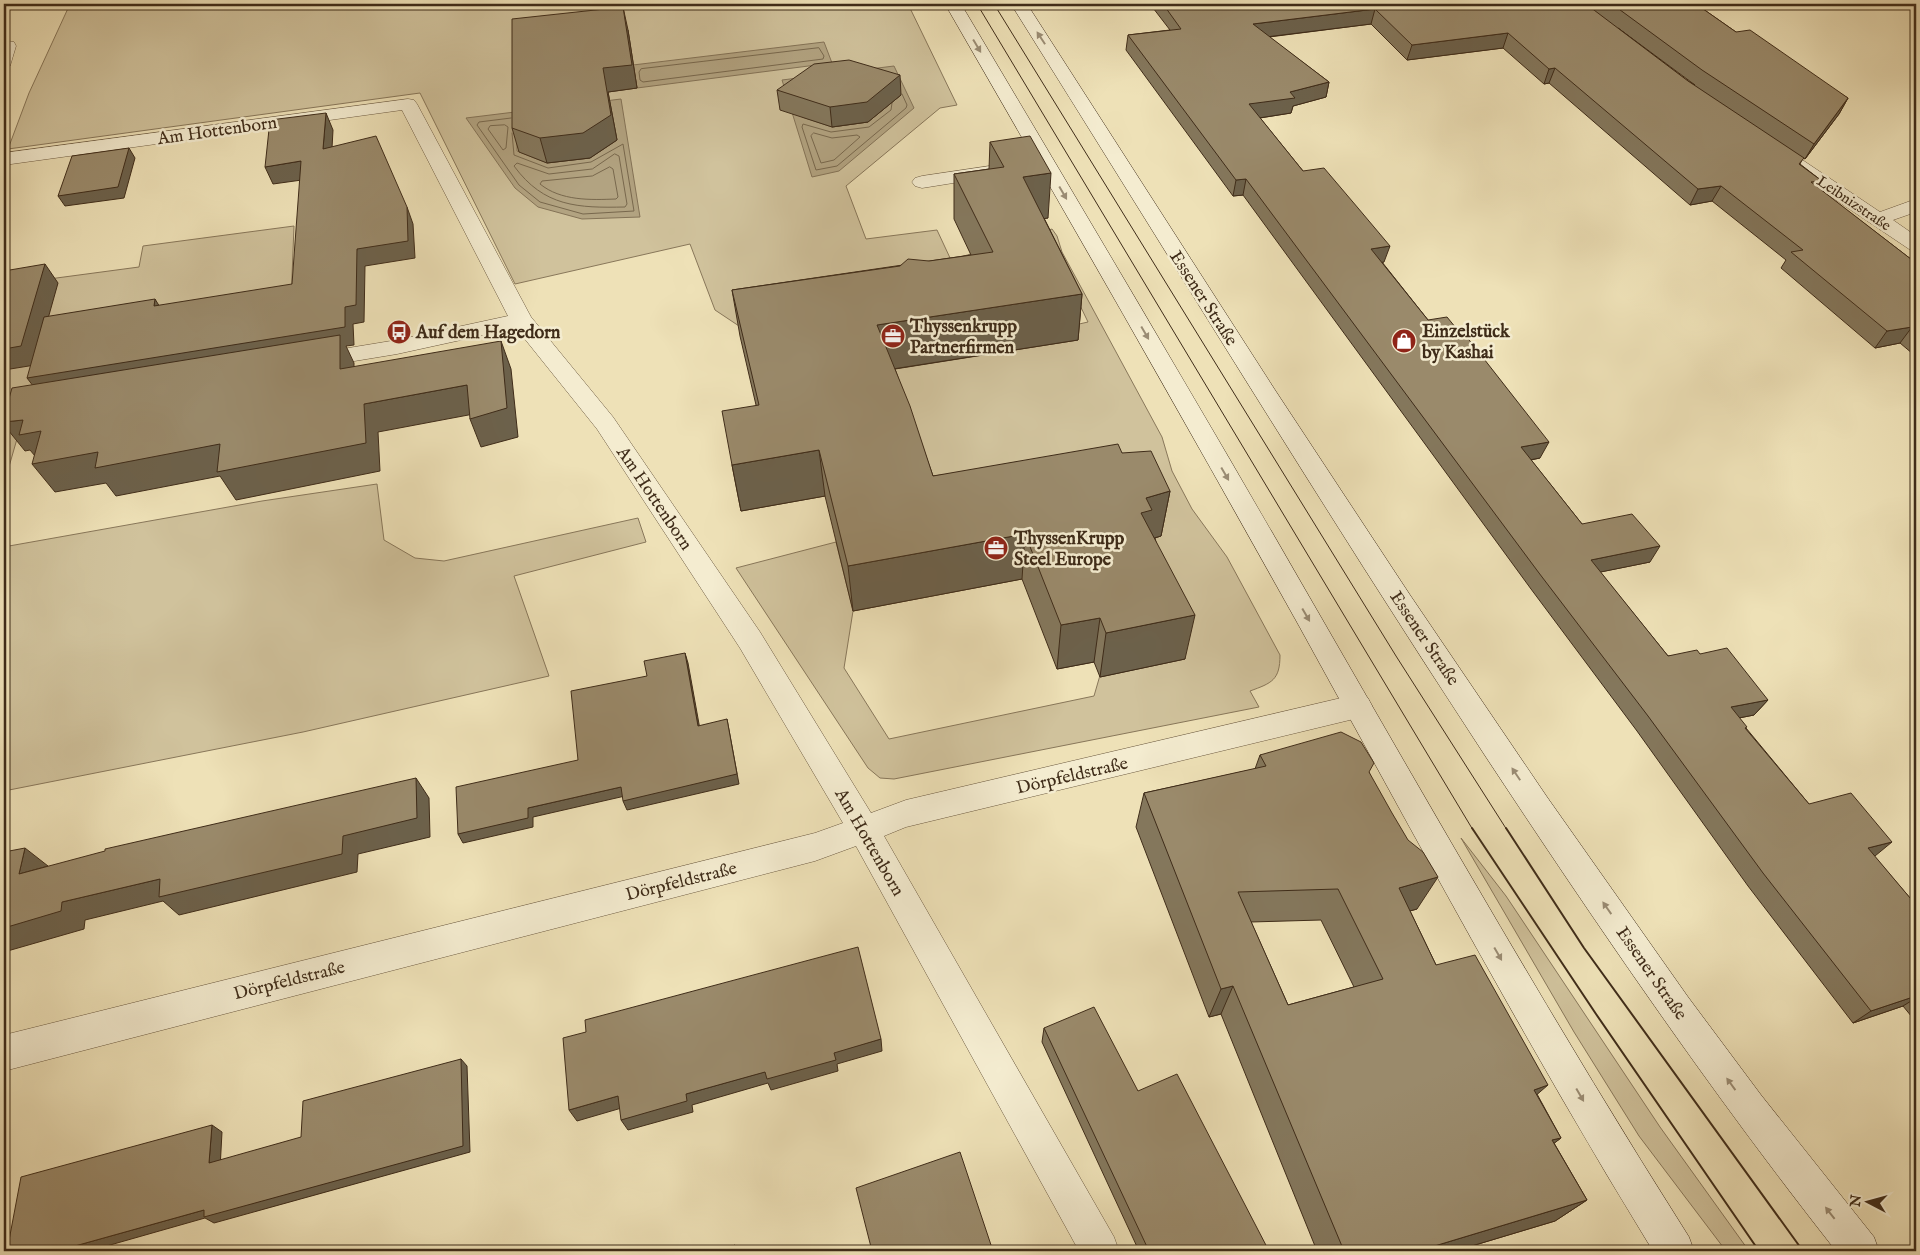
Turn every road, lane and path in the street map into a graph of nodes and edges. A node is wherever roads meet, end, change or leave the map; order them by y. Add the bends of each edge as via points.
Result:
1 (952, 4) edge
2 (1019, 4) edge
3 (1774, 150) edge
4 (4, 159) edge
5 (1008, 169) edge
6 (922, 182) dead end
7 (1916, 205) edge
8 (1878, 219) junction
9 (1916, 245) edge
10 (521, 320) junction
11 (295, 364) edge
12 (1358, 706) junction
13 (864, 830) junction
14 (4, 1053) edge
15 (1100, 1251) edge
16 (1675, 1251) edge
17 (1860, 1251) edge

1 -> 12 street via 1036,164
17 -> 2 street, Essener Straße via 1712,1058 1486,730 1204,298
3 - 8 street, Leibnizstraße
4 - 10 street, Am Hottenborn via 408,104
5 - 6 street
7 - 8 street
8 - 9 street, Leibnizstraße
10 - 11 street via 397,347
10 - 13 street, Am Hottenborn via 605,423 750,640
12 - 13 street, Dörpfeldstraße via 906,814
12 -> 16 street via 1440,855
13 - 14 street, Dörpfeldstraße via 806,849
13 - 15 street, Am Hottenborn

